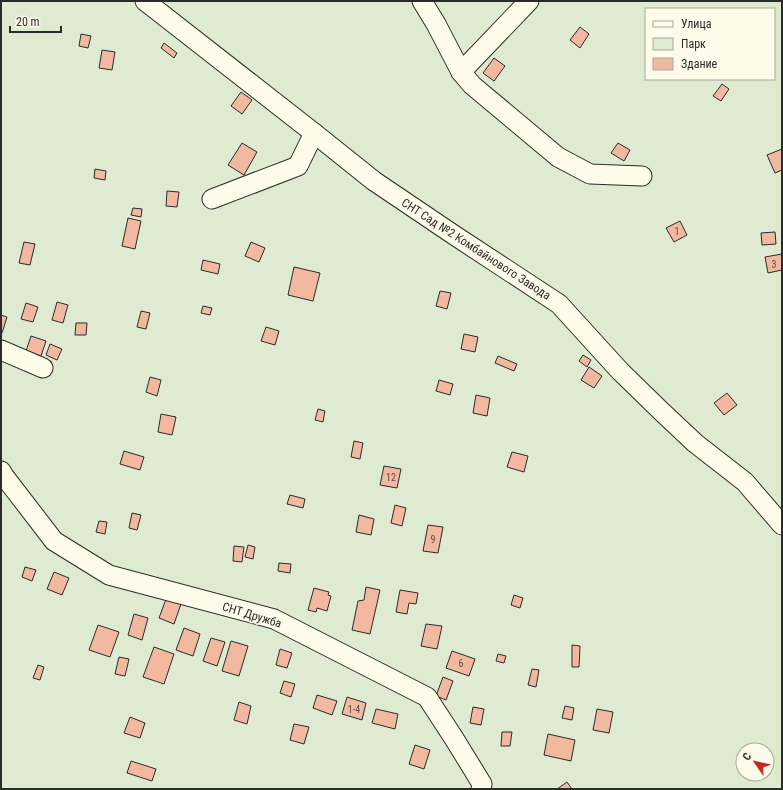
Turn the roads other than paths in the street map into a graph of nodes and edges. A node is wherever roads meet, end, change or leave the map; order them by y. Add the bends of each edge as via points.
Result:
1 (145, 1) edge
2 (422, 1) edge
3 (529, 1) edge
4 (461, 72) junction
5 (314, 133) junction
6 (642, 176) dead end
7 (212, 199) dead end
8 (1, 350) edge
9 (43, 368) dead end
10 (1, 470) edge
11 (782, 525) edge
12 (481, 789) edge

1 - 5 street, СНТ Сад №2 Комбайнового Завода
2 - 4 street
3 - 4 street
4 - 6 street via 472,85 558,157 590,174
5 - 7 street via 298,166
5 - 11 street, СНТ Сад №2 Комбайнового Завода via 374,181 559,304 620,371 695,443 745,482
8 - 9 street
10 - 12 street, СНТ Дружба via 54,541 109,575 274,618 427,697 482,784

